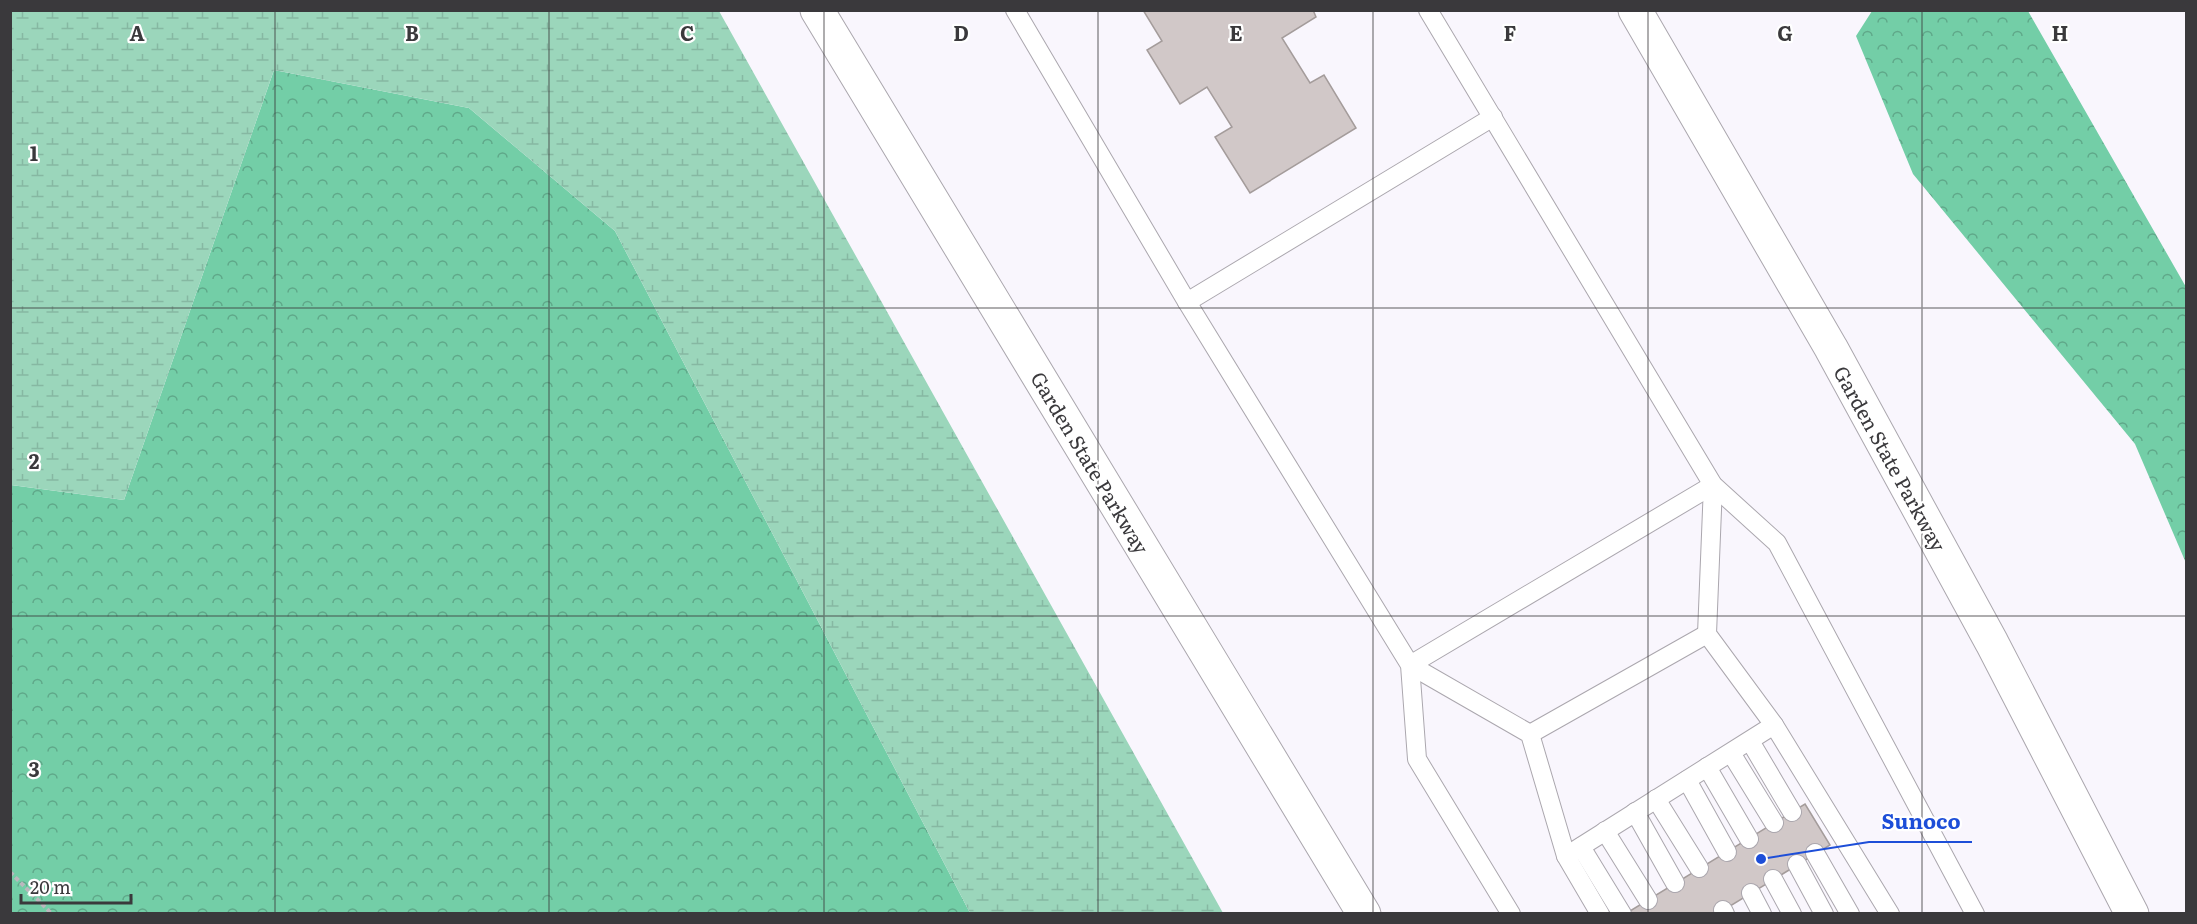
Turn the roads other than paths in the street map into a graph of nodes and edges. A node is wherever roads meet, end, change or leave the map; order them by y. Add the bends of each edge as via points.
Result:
1 (817, 10) edge
2 (1015, 10) edge
3 (1428, 10) edge
4 (1635, 10) edge
5 (1493, 117) junction
6 (1186, 302) junction
7 (1713, 485) junction
8 (1707, 634) junction
9 (1410, 665) junction
10 (1774, 725) junction
11 (1530, 734) junction
12 (1750, 741) junction
13 (1731, 753) junction
14 (1707, 767) junction
15 (1687, 780) junction
16 (1656, 799) junction
17 (1635, 812) junction
18 (1792, 812) dead end
19 (1774, 823) dead end
20 (1605, 831) junction
21 (1749, 839) dead end
22 (1573, 851) junction
23 (1727, 852) dead end
24 (1815, 854) dead end
25 (1797, 864) dead end
26 (1699, 868) dead end
27 (1773, 879) dead end
28 (1675, 883) dead end
29 (1751, 893) dead end
30 (1648, 900) dead end
31 (1364, 914) edge
32 (1511, 914) edge
33 (1600, 914) edge
34 (1622, 914) edge
35 (1762, 914) edge
36 (1792, 914) edge
37 (1824, 914) edge
38 (1850, 914) edge
39 (1890, 914) edge
40 (1975, 914) edge
41 (2132, 914) edge

1 - 31 highway, Garden State Parkway
2 - 6 lane
3 - 5 lane
4 - 41 highway, Garden State Parkway via 1831,348 1992,644
5 - 6 lane
5 - 7 lane
6 - 9 lane
7 - 8 lane
7 - 9 lane
7 - 40 lane via 1777,543
8 - 10 lane
8 - 11 lane
9 - 11 lane
9 - 32 lane via 1417,759
10 - 12 lane
10 - 39 lane
11 - 22 lane
12 - 13 lane
12 - 18 lane
13 - 14 lane
13 - 19 lane
14 - 15 lane
14 - 21 lane
15 - 16 lane
15 - 23 lane
16 - 17 lane
16 - 26 lane
17 - 20 lane
17 - 28 lane
20 - 22 lane
20 - 30 lane
22 - 33 lane
22 - 34 lane
24 - 38 lane
25 - 37 lane
27 - 36 lane
29 - 35 lane

